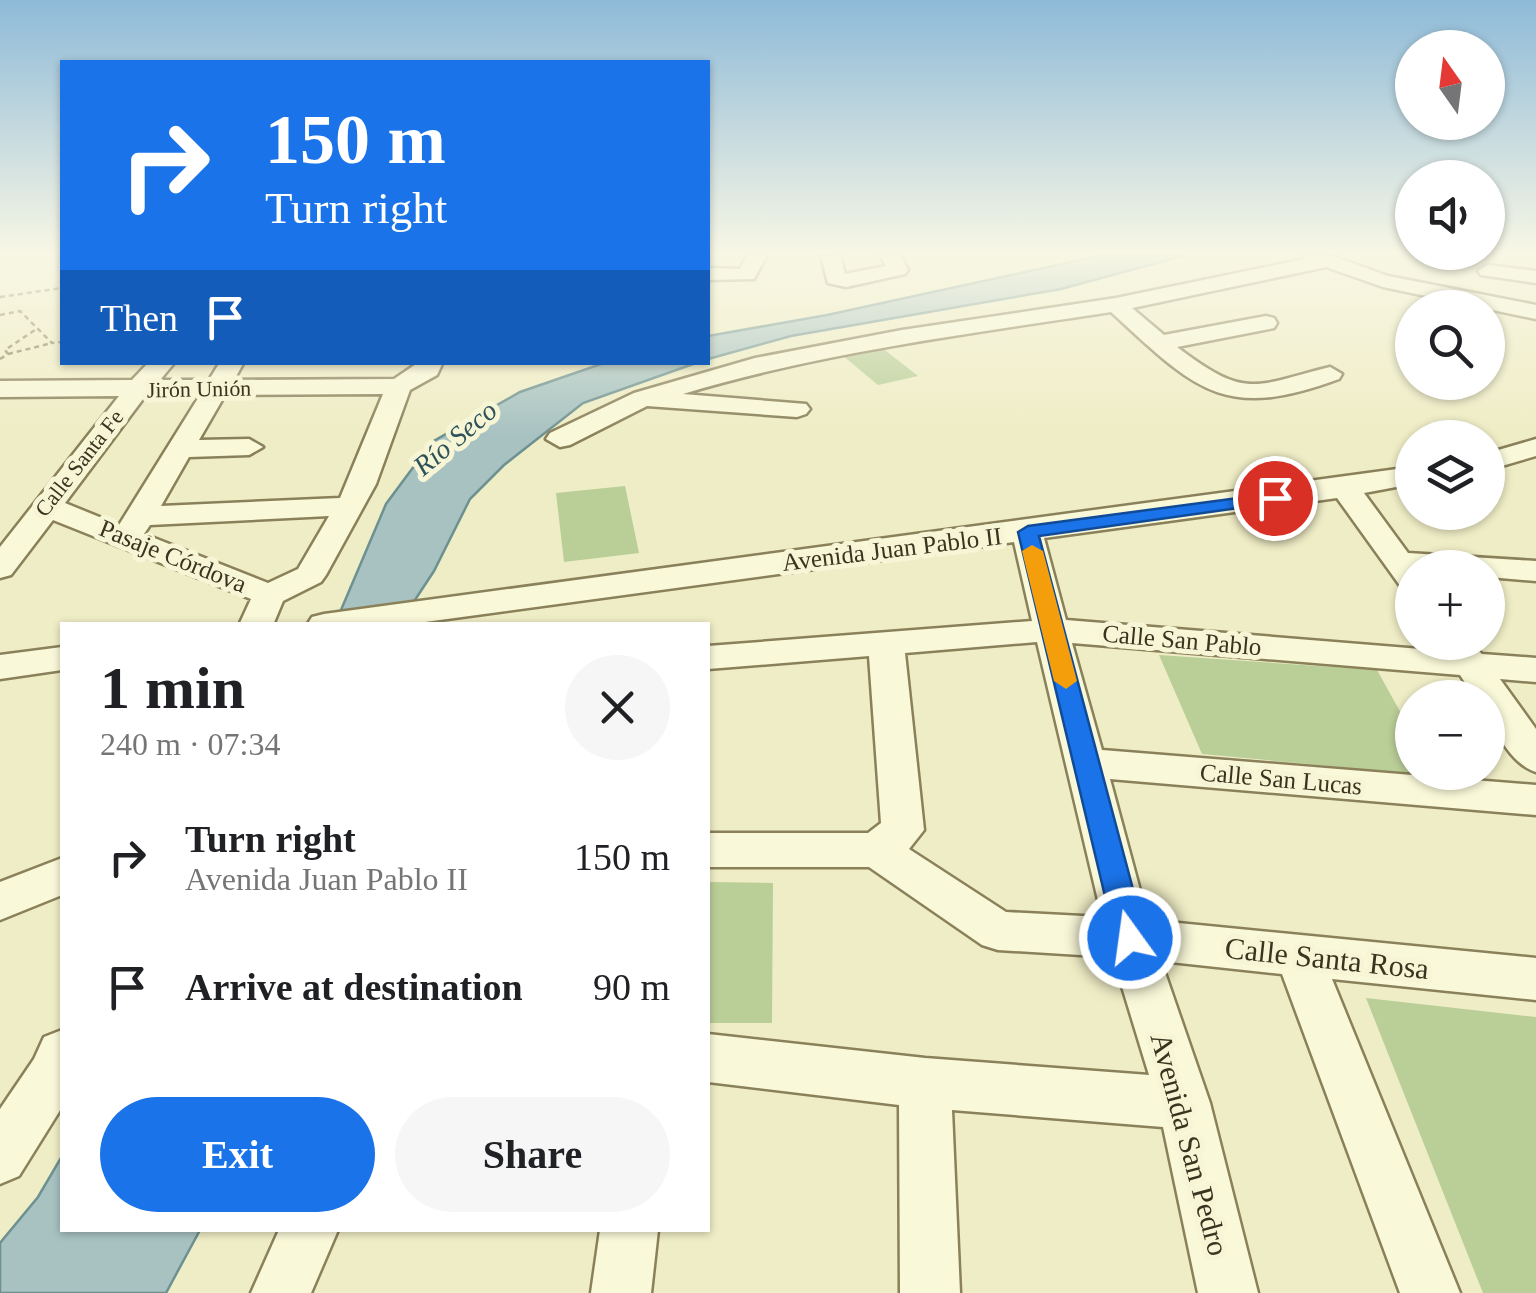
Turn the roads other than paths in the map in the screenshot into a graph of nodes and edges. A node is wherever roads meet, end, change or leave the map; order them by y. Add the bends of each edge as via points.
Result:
1 (1047, 315) edge
2 (1128, 315) edge
3 (1266, 323) dead end
4 (1160, 343) junction
5 (160, 365) edge
6 (230, 365) edge
7 (355, 365) edge
8 (430, 365) edge
9 (1330, 374) dead end
10 (399, 386) junction
11 (344, 387) junction
12 (0, 389) edge
13 (217, 389) junction
14 (137, 390) junction
15 (643, 398) junction
16 (797, 409) dead end
17 (560, 439) dead end
18 (249, 447) dead end
19 (180, 450) junction
20 (1512, 456) edge
21 (1395, 479) edge
22 (1536, 481) edge
23 (1345, 488) junction
24 (45, 506) junction
25 (350, 506) junction
26 (134, 526) junction
27 (1028, 532) junction
28 (1395, 556) edge
29 (0, 568) edge
30 (1505, 569) edge
31 (1536, 571) edge
32 (269, 595) junction
33 (452, 614) edge
34 (257, 622) edge
35 (359, 622) edge
36 (1052, 630) junction
37 (886, 643) junction
38 (1395, 650) edge
39 (710, 657) edge
40 (60, 659) edge
41 (1468, 660) edge
42 (1491, 660) edge
43 (0, 667) edge
44 (1536, 670) edge
45 (1536, 758) edge
46 (1086, 764) junction
47 (1536, 800) edge
48 (710, 850) edge
49 (877, 850) junction
50 (60, 877) edge
51 (0, 902) edge
52 (1130, 938) junction
53 (1299, 955) junction
54 (1536, 979) edge
55 (710, 1058) edge
56 (60, 1059) edge
57 (924, 1083) junction
58 (1184, 1103) junction
59 (0, 1157) edge
60 (307, 1232) edge
61 (629, 1232) edge
62 (280, 1293) edge
63 (621, 1293) edge
64 (930, 1293) edge
65 (1228, 1293) edge
66 (1430, 1293) edge

1 - 15 street via 755,365
2 - 4 street
3 - 4 street
4 - 9 street via 1215,384 1239,392 1275,392
5 - 14 street, Calle Santa Fe
6 - 13 street
7 - 11 street
8 - 10 street
10 - 11 street, Jirón Unión
10 - 25 street
11 - 13 street, Jirón Unión
12 - 14 street, Jirón Unión
13 - 14 street, Jirón Unión
13 - 19 street
14 - 24 street, Calle Santa Fe
15 - 16 street
15 - 17 street
18 - 19 street
19 - 26 street
20 - 22 street
21 - 23 street, Avenida Juan Pablo II
23 - 27 street, Avenida Juan Pablo II
23 - 28 street
24 - 26 street, Pasaje Córdova
24 - 29 street, Calle Santa Fe
25 - 26 street
25 - 32 street via 310,575
26 - 32 street, Pasaje Córdova
27 - 33 street, Avenida Juan Pablo II
27 - 36 street, Avenida San Pedro
30 - 31 street
32 - 34 street, Pasaje Córdova
33 - 35 street, Avenida Juan Pablo II
36 - 37 street, Calle San Pablo
36 - 38 street, Calle San Pablo
36 - 46 street, Avenida San Pedro
37 - 39 street, Calle San Pablo
37 - 49 street via 902,830
40 - 43 street
41 - 45 street
42 - 44 street, Calle San Pablo
46 - 47 street, Calle San Lucas
46 - 52 street, Avenida San Pedro
48 - 49 street
49 - 52 street, Calle Santa Rosa via 998,931
50 - 51 street
52 - 53 street, Calle Santa Rosa
52 - 58 street, Avenida San Pedro
53 - 54 street, Calle Santa Rosa
53 - 66 street
55 - 57 street
56 - 59 street
57 - 58 street
57 - 64 street
58 - 65 street, Avenida San Pedro
60 - 62 street
61 - 63 street

